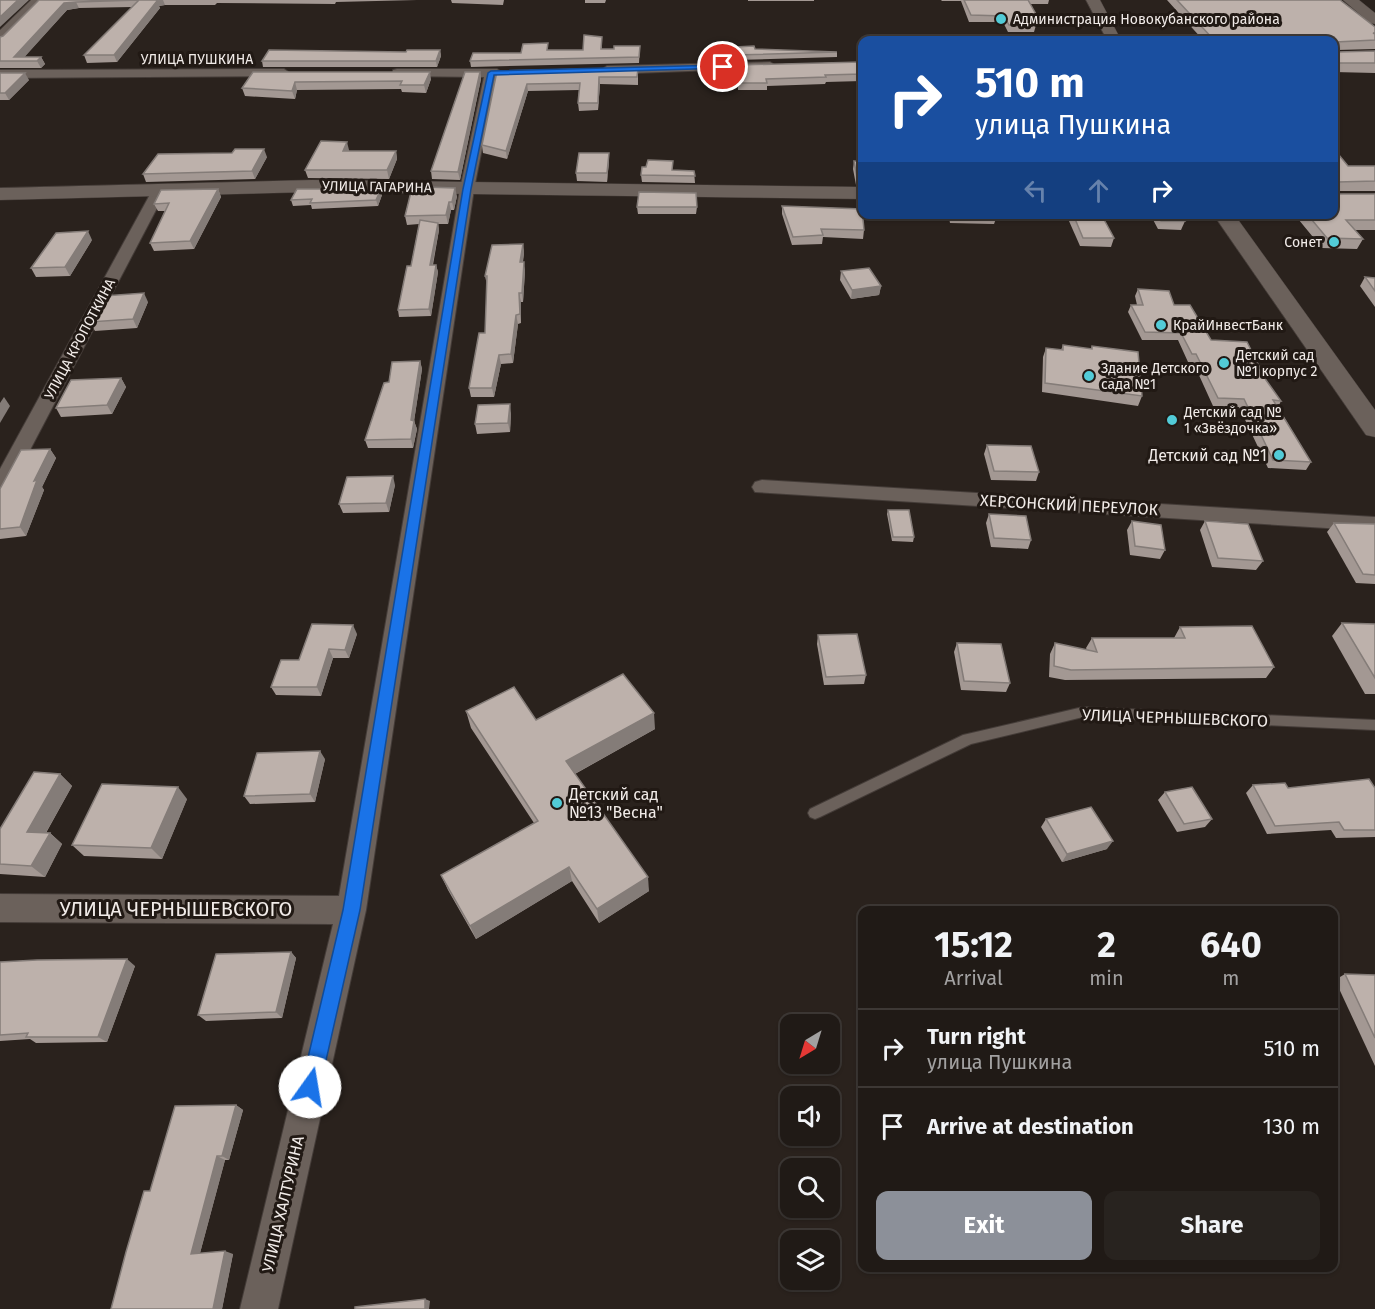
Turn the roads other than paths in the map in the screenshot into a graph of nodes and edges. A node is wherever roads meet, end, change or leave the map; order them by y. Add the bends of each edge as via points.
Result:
1 (39, 0) edge
2 (1093, 0) edge
3 (1350, 0) edge
4 (1375, 20) edge
5 (1112, 36) edge
6 (0, 38) edge
7 (779, 65) edge
8 (599, 70) edge
9 (300, 73) edge
10 (383, 73) edge
11 (0, 74) edge
12 (160, 189) junction
13 (467, 189) junction
14 (858, 193) edge
15 (0, 194) edge
16 (1227, 219) edge
17 (1375, 429) edge
18 (762, 487) dead end
19 (0, 488) edge
20 (1375, 524) edge
21 (1375, 725) edge
22 (815, 813) dead end
23 (0, 908) edge
24 (351, 910) junction
25 (259, 1309) edge

1 - 6 street
2 - 5 street
3 - 4 street
7 - 8 street
9 - 11 street, УЛИЦА ПУШКИНА
10 - 13 street, УЛИЦА ХАЛТУРИНА via 503,72
12 - 13 street, УЛИЦА ГАГАРИНА
12 - 15 street, УЛИЦА ГАГАРИНА
12 - 19 street, УЛИЦА КРОПОТКИНА
13 - 14 street, УЛИЦА ГАГАРИНА
13 - 24 street, УЛИЦА ХАЛТУРИНА
16 - 17 street
18 - 20 street, ХЕРСОНСКИЙ ПЕРЕУЛОК
21 - 22 lane, УЛИЦА ЧЕРНЫШЕВСКОГО via 1083,712 968,740
23 - 24 street, УЛИЦА ЧЕРНЫШЕВСКОГО
24 - 25 street, УЛИЦА ХАЛТУРИНА

